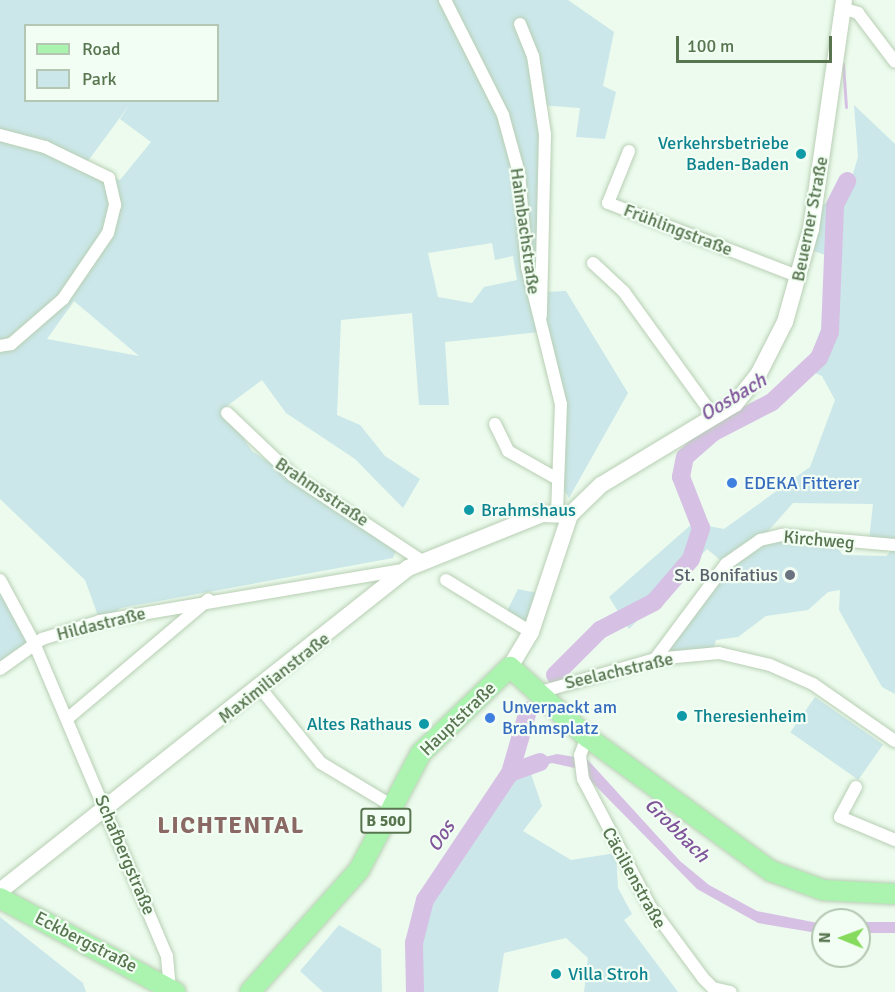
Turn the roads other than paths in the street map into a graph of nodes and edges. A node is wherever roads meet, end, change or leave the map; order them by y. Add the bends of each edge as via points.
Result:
1 (445, 0) edge
2 (848, 8) edge
3 (520, 24) dead end
4 (895, 62) edge
5 (0, 135) edge
6 (629, 151) dead end
7 (594, 263) dead end
8 (800, 277) junction
9 (540, 332) junction
10 (0, 346) edge
11 (226, 413) dead end
12 (715, 418) junction
13 (495, 424) dead end
14 (554, 477) junction
15 (563, 513) junction
16 (895, 545) edge
17 (425, 563) junction
18 (408, 568) junction
19 (446, 579) dead end
20 (0, 580) edge
21 (210, 599) junction
22 (531, 632) junction
23 (34, 643) junction
24 (656, 659) junction
25 (510, 667) junction
26 (0, 669) edge
27 (261, 689) junction
28 (537, 693) junction
29 (67, 719) junction
30 (895, 741) edge
31 (583, 746) junction
32 (856, 787) dead end
33 (394, 807) junction
34 (105, 809) junction
35 (895, 840) edge
36 (0, 891) edge
37 (895, 894) edge
38 (0, 898) edge
39 (173, 990) edge
40 (250, 992) edge
41 (731, 992) edge

1 - 9 street, Haimbachstraße via 503,115 519,173 527,267
2 - 4 street
2 - 8 main road, Beuerner Straße
3 - 9 street, Haimbachstraße via 541,95 547,165
5 - 10 street via 63,155 109,178 115,205 108,233 63,299 11,344
6 - 8 street, Frühlingstraße via 608,203
7 - 12 street via 624,292
8 - 12 main road, Beuerner Straße via 759,373 735,404
9 - 14 street, Haimbachstraße via 561,404
11 - 17 street, Brahmsstraße via 292,475
12 - 15 main road, Beuerner Straße via 601,485
13 - 14 street via 508,451
14 - 15 street, Haimbachstraße
15 - 17 main road, Maximilianstraße
15 - 22 main road, Hauptstraße
16 - 24 street, Kirchweg via 782,535 740,551 712,581
17 - 18 main road, Maximilianstraße
18 - 21 street, Hildastraße
18 - 27 main road, Maximilianstraße
19 - 22 street
20 - 23 street, Schafbergstraße
21 - 23 street, Hildastraße via 100,621
21 - 29 street, Hildastraße via 156,649
22 - 25 main road, Hauptstraße
23 - 26 street, Hildastraße
23 - 29 street, Schafbergstraße
24 - 28 street, Seelachstraße
24 - 30 street, Seelachstraße via 719,653 770,664 813,684
25 - 28 main road
25 - 33 main road, Hauptstraße / B 500 via 421,753
27 - 33 street via 321,763
27 - 34 main road, Maximilianstraße
28 - 31 main road
29 - 34 street, Schafbergstraße
31 - 37 main road via 771,871 823,890
31 - 41 street, Cäcilienstraße via 582,771 592,802 669,939 713,988
32 - 35 street via 840,816
33 - 40 main road, Hauptstraße / B 500 via 359,870
34 - 36 main road, Maximilianstraße
34 - 39 street, Schafbergstraße via 168,956
38 - 39 main road, Eckbergstraße

